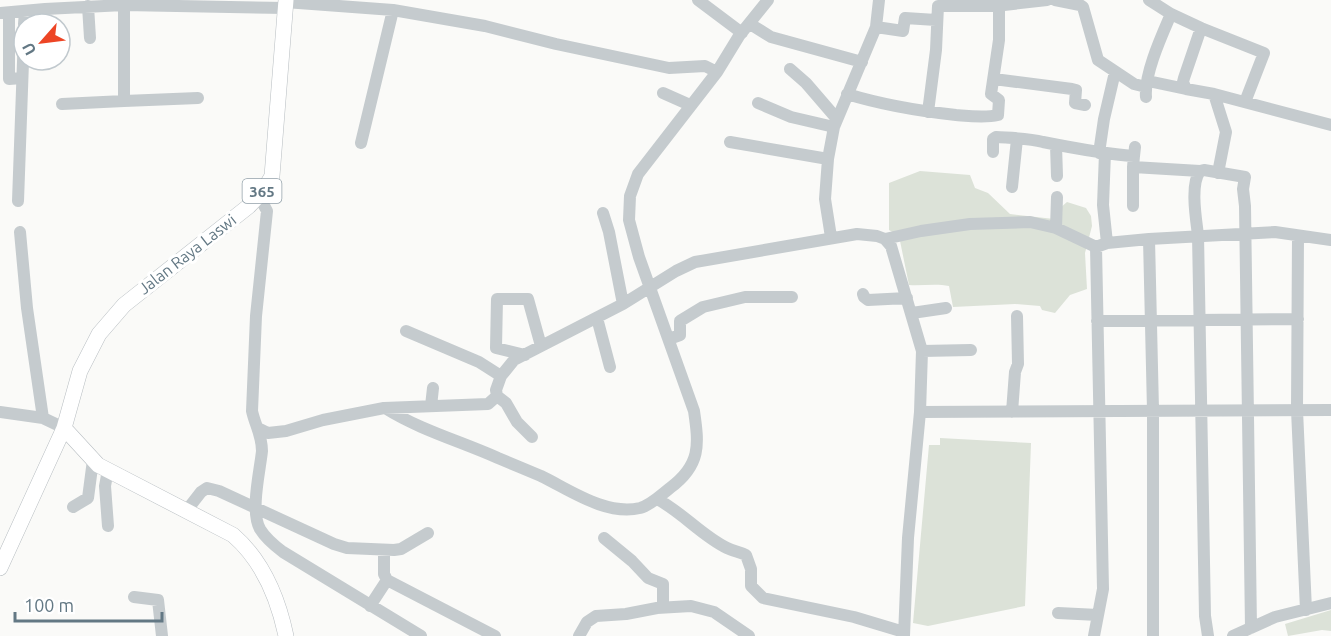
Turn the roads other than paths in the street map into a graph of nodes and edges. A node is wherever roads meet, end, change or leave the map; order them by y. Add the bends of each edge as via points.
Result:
1 (338, 0) edge
2 (698, 0) edge
3 (768, 0) edge
4 (879, 0) edge
5 (1047, 0) edge
6 (1055, 0) edge
7 (1149, 0) edge
8 (285, 3) edge
9 (946, 3) edge
10 (45, 4) edge
11 (124, 5) junction
12 (88, 6) junction
13 (999, 6) junction
14 (391, 8) junction
15 (4, 13) edge
16 (1171, 14) junction
17 (936, 20) junction
18 (876, 27) junction
19 (746, 28) junction
20 (1201, 28) junction
21 (90, 38) dead end
22 (862, 62) junction
23 (790, 69) dead end
24 (22, 72) edge
25 (717, 72) junction
26 (1114, 72) junction
27 (22, 78) junction
28 (994, 79) junction
29 (4, 80) edge
30 (1146, 88) junction
31 (1186, 89) junction
32 (663, 93) dead end
33 (847, 94) junction
34 (1214, 94) junction
35 (198, 98) dead end
36 (124, 101) junction
37 (1245, 102) junction
38 (758, 103) dead end
39 (62, 104) dead end
40 (690, 105) junction
41 (1085, 105) dead end
42 (928, 112) junction
43 (837, 119) junction
44 (1331, 124) edge
45 (1017, 139) junction
46 (730, 142) dead end
47 (362, 143) dead end
48 (1056, 145) junction
49 (993, 152) dead end
50 (1102, 153) junction
51 (1134, 157) junction
52 (828, 159) junction
53 (1200, 171) junction
54 (1218, 173) junction
55 (1056, 176) dead end
56 (1012, 187) dead end
57 (1057, 197) dead end
58 (18, 201) dead end
59 (264, 205) junction
60 (1133, 206) dead end
61 (603, 213) dead end
62 (1056, 228) junction
63 (20, 232) dead end
64 (1245, 234) junction
65 (1198, 236) junction
66 (1298, 236) junction
67 (831, 237) junction
68 (885, 239) junction
69 (1149, 239) junction
70 (1331, 240) edge
71 (1101, 245) junction
72 (656, 283) junction
73 (863, 294) dead end
74 (792, 297) dead end
75 (907, 298) junction
76 (623, 304) junction
77 (946, 308) dead end
78 (912, 313) junction
79 (1017, 316) dead end
80 (597, 318) junction
81 (1200, 319) junction
82 (1298, 319) junction
83 (1150, 320) junction
84 (1246, 320) junction
85 (1097, 321) junction
86 (406, 332) dead end
87 (669, 339) junction
88 (541, 346) junction
89 (971, 350) dead end
90 (922, 351) junction
91 (525, 355) junction
92 (610, 367) dead end
93 (501, 376) junction
94 (433, 388) dead end
95 (497, 396) junction
96 (431, 406) junction
97 (384, 408) junction
98 (1153, 410) junction
99 (1200, 410) junction
100 (1297, 410) junction
101 (1331, 410) edge
102 (1099, 411) junction
103 (1247, 411) junction
104 (0, 412) edge
105 (920, 412) junction
106 (1011, 412) junction
107 (43, 418) junction
108 (64, 428) junction
109 (260, 429) junction
110 (532, 437) dead end
111 (93, 460) junction
112 (108, 470) junction
113 (657, 499) junction
114 (73, 507) dead end
115 (256, 508) junction
116 (187, 510) junction
117 (108, 526) dead end
118 (428, 533) dead end
119 (604, 538) dead end
120 (384, 551) junction
121 (0, 567) edge
122 (387, 580) junction
123 (134, 597) dead end
124 (1331, 603) edge
125 (370, 606) junction
126 (663, 607) junction
127 (1306, 610) junction
128 (1058, 613) dead end
129 (1098, 615) junction
130 (1251, 628) junction
131 (904, 634) edge
132 (162, 636) edge
133 (286, 636) edge
134 (421, 636) edge
135 (495, 636) edge
136 (579, 636) edge
137 (749, 636) edge
138 (1094, 636) edge
139 (1153, 636) edge
140 (1208, 636) edge
141 (1233, 636) edge

1 - 14 street
2 - 19 street
3 - 19 street
4 - 18 street
5 - 13 street
6 - 26 street via 1083,7 1098,60
7 - 16 street
8 - 11 street
8 - 14 street
8 - 59 main road, Jalan Raya Laswi / 365 via 272,176
9 - 13 street
9 - 17 street via 938,6
10 - 12 street
11 - 12 street
11 - 36 street
12 - 21 street
13 - 28 street
14 - 25 street via 669,68 705,66
14 - 47 street
15 - 29 street
16 - 20 street
16 - 30 street
17 - 18 street via 905,18 903,31
17 - 42 street
18 - 22 street
19 - 22 street
19 - 25 street
20 - 31 street via 1183,82
20 - 37 street via 1264,52
22 - 33 street
23 - 43 street
24 - 27 street
25 - 40 street
26 - 30 street
26 - 50 street via 1104,119
27 - 29 street
27 - 58 street
28 - 41 street via 1076,90 1075,103
28 - 42 street via 991,96 999,100 998,116
30 - 31 street
31 - 34 street
32 - 40 street
33 - 42 street
33 - 43 street
34 - 37 street
34 - 54 street via 1226,128
35 - 36 street
36 - 39 street
37 - 44 street
38 - 43 street via 791,117
40 - 72 street via 638,174 630,196 629,220
43 - 52 street
45 - 48 street
45 - 49 street via 994,138
45 - 56 street
46 - 52 street
48 - 50 street
48 - 55 street
50 - 51 street
50 - 71 street
51 - 53 street
51 - 60 street
52 - 67 street via 825,199
53 - 54 street
53 - 65 street via 1196,177 1195,203
54 - 64 street via 1245,177
57 - 62 street
59 - 108 main road, Jalan Raya Laswi / 365 via 133,297 109,320 91,345 80,371
59 - 109 street via 252,411
61 - 76 street
62 - 68 street via 1030,222 970,224
62 - 71 street
63 - 107 street
64 - 65 street
64 - 66 street via 1275,232
64 - 84 street
65 - 69 street
65 - 81 street
66 - 70 street
66 - 82 street
67 - 68 street via 857,234
67 - 72 street via 714,257 695,262
68 - 75 street via 891,246
69 - 71 street
69 - 83 street
71 - 85 street
72 - 76 street
72 - 87 street
73 - 75 street via 868,300
74 - 87 street via 745,297 704,307 681,320 680,334
75 - 78 street
76 - 80 street
77 - 78 street
78 - 90 street
79 - 106 street via 1018,364
80 - 88 street
80 - 92 street
81 - 83 street
81 - 84 street
81 - 99 street
82 - 84 street
82 - 100 street
83 - 85 street
83 - 98 street
84 - 103 street
85 - 102 street
86 - 93 street via 479,362
87 - 113 street via 694,411 698,437 696,456 687,471
88 - 91 street
88 - 91 street via 528,299 497,299 496,348
89 - 90 street
90 - 105 street
91 - 93 street via 514,360
93 - 95 street
94 - 96 street
95 - 96 street via 489,404
95 - 110 street
96 - 97 street
97 - 109 street via 286,430 268,433
97 - 113 street via 407,422 520,467 593,502 613,508 639,508
98 - 99 street
98 - 102 street
98 - 139 street
99 - 103 street
99 - 140 street
100 - 101 street
100 - 103 street
100 - 127 street
102 - 106 street
102 - 129 street via 1102,589
103 - 130 street
104 - 107 street
105 - 106 street
105 - 131 street
107 - 108 street
108 - 111 main road
108 - 121 main road, 365
109 - 115 street via 262,453
111 - 112 main road
111 - 114 street via 88,498
112 - 116 main road
112 - 117 street
113 - 131 street via 727,548 746,555 752,569 751,586 763,598 854,617
115 - 116 street via 207,488
115 - 120 street via 334,544
115 - 125 street via 259,527 275,546
116 - 133 main road via 233,535 251,553 273,590
118 - 120 street via 401,549
119 - 126 street via 648,578 663,584
120 - 122 street
122 - 125 street
122 - 135 street
123 - 132 street via 158,600
124 - 127 street
125 - 134 street
126 - 136 street via 596,616 587,621
126 - 137 street via 691,606 714,612
127 - 130 street
128 - 129 street
129 - 138 street
130 - 141 street

